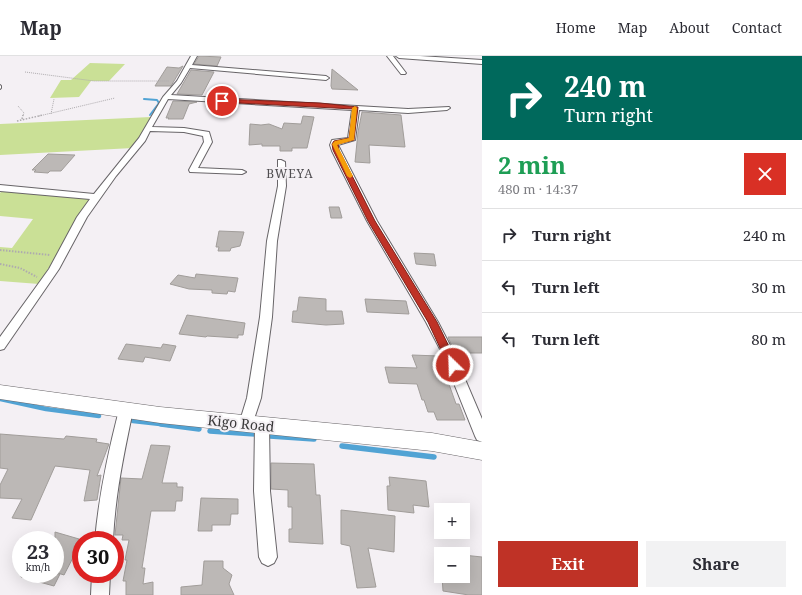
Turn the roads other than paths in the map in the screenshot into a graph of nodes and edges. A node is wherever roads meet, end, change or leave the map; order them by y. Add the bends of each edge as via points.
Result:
1 (194, 56) edge
2 (390, 56) edge
3 (399, 56) edge
4 (482, 62) edge
5 (189, 66) junction
6 (403, 73) dead end
7 (326, 78) dead end
8 (166, 97) junction
9 (356, 108) junction
10 (447, 108) dead end
11 (147, 129) junction
12 (281, 162) dead end
13 (242, 172) dead end
14 (0, 188) edge
15 (96, 197) junction
16 (0, 346) edge
17 (0, 392) edge
18 (126, 410) junction
19 (254, 424) junction
20 (482, 436) edge
21 (482, 451) edge
22 (105, 531) edge
23 (268, 557) dead end
24 (101, 583) edge
25 (100, 595) edge

1 - 5 street
2 - 6 street
3 - 4 street
5 - 7 street
5 - 8 street
8 - 9 street
8 - 11 street
9 - 10 street via 417,111
9 - 20 street via 351,140 336,142 336,150 372,221 447,351
11 - 13 street via 184,130 206,134 208,142 193,170
11 - 15 street
12 - 19 street via 282,186 272,241 266,317 254,398
14 - 15 street
15 - 16 street via 61,256
17 - 18 street, Kigo Road
18 - 19 street, Kigo Road
18 - 22 street via 112,470
19 - 21 street, Kigo Road via 432,442
19 - 23 street via 261,444 263,514
24 - 25 street

